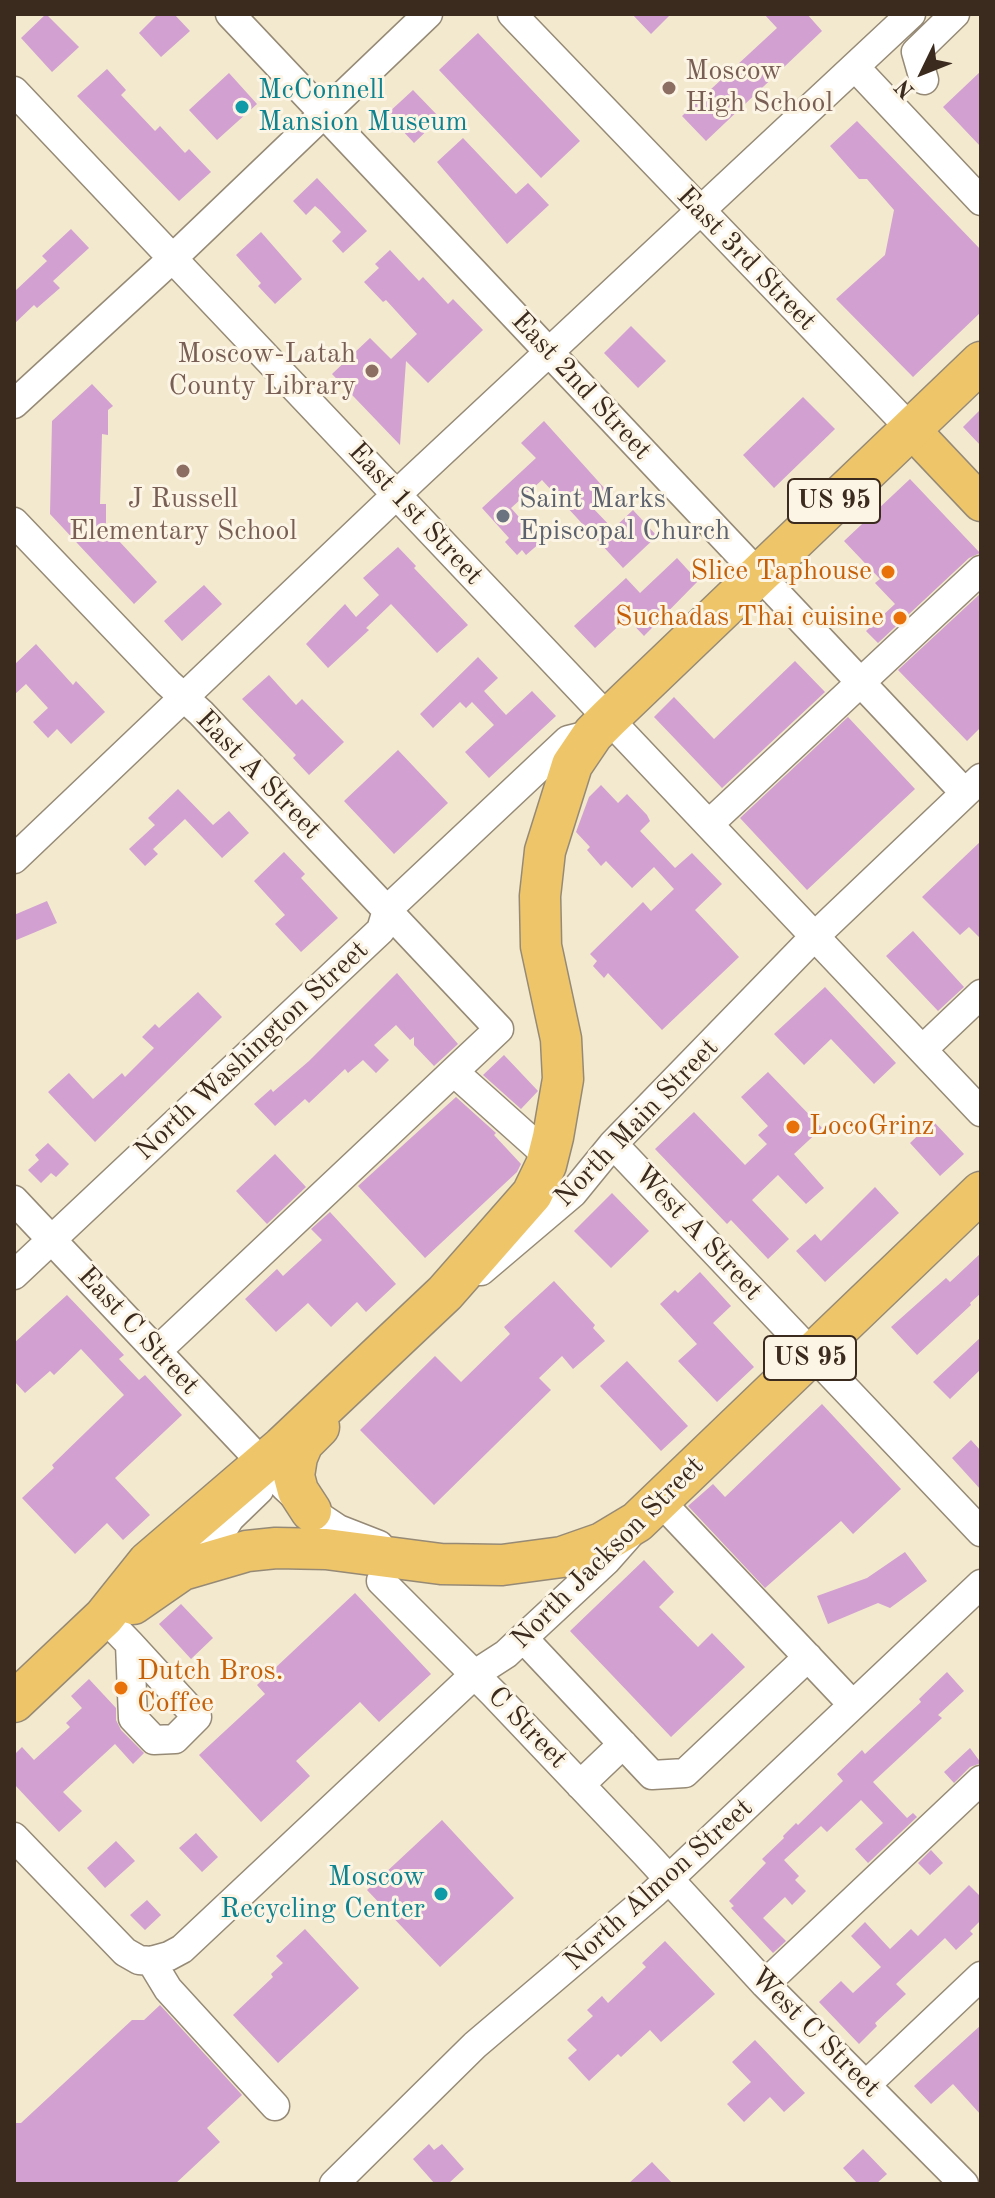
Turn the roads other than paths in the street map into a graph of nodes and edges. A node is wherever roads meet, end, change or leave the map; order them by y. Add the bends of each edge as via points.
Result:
1 (230, 14) edge
2 (428, 14) edge
3 (512, 14) edge
4 (911, 14) edge
5 (955, 14) edge
6 (855, 67) junction
7 (924, 80) dead end
8 (14, 91) edge
9 (323, 112) junction
10 (981, 201) edge
11 (700, 211) junction
12 (174, 257) junction
13 (549, 351) junction
14 (981, 362) edge
15 (14, 404) edge
16 (910, 428) junction
17 (397, 495) junction
18 (981, 503) edge
19 (14, 522) edge
20 (981, 570) edge
21 (758, 574) junction
22 (861, 683) junction
23 (183, 699) junction
24 (601, 726) junction
25 (973, 785) edge
26 (709, 824) junction
27 (14, 859) edge
28 (387, 910) junction
29 (815, 936) junction
30 (981, 994) edge
31 (923, 1049) junction
32 (454, 1072) junction
33 (981, 1112) edge
34 (613, 1144) junction
35 (548, 1156) junction
36 (981, 1192) edge
37 (14, 1200) edge
38 (52, 1239) junction
39 (14, 1275) edge
40 (445, 1293) junction
41 (157, 1351) junction
42 (812, 1355) junction
43 (352, 1383) junction
44 (268, 1469) junction
45 (311, 1511) junction
46 (648, 1512) junction
47 (981, 1532) edge
48 (426, 1561) junction
49 (182, 1570) junction
50 (381, 1581) dead end
51 (981, 1584) edge
52 (117, 1631) junction
53 (523, 1638) junction
54 (808, 1657) junction
55 (475, 1674) junction
56 (14, 1702) edge
57 (853, 1705) junction
58 (623, 1744) junction
59 (981, 1780) edge
60 (580, 1785) junction
61 (14, 1837) edge
62 (669, 1880) junction
63 (151, 1961) junction
64 (981, 1976) edge
65 (765, 1984) junction
66 (867, 2084) junction
67 (275, 2106) dead end
68 (981, 2173) edge
69 (334, 2184) edge
70 (967, 2184) edge

1 - 9 street, East 2nd Street
2 - 9 street
3 - 11 street, East 3rd Street
4 - 6 street
5 - 7 street via 916,52
6 - 10 street
6 - 11 street
8 - 12 street, East 1st Street
9 - 12 street
9 - 13 street, East 2nd Street
11 - 13 street
11 - 16 street, East 3rd Street
12 - 15 street
12 - 17 street, East 1st Street
13 - 17 street
13 - 21 street, East 2nd Street
14 - 16 highway, US 95
16 - 18 main road, East 3rd Street
16 - 21 highway, US 95
17 - 23 street
17 - 24 street, East 1st Street
19 - 23 street, East A Street
20 - 22 street
21 - 22 street, East 2nd Street
21 - 24 highway, US 95
22 - 25 street, East 2nd Street
22 - 26 street
23 - 27 street
23 - 28 street, East A Street
24 - 26 street, East 1st Street
24 - 28 street, North Washington Street via 568,740
24 - 35 highway, North Main Street / US 95 via 572,765 545,851 541,946 561,1039 563,1079
25 - 29 street, North Main Street
26 - 29 street, East 1st Street
28 - 32 street, East A Street via 499,1029
28 - 38 street, North Washington Street via 381,930
29 - 31 street, East 1st Street
29 - 34 street, North Main Street
30 - 31 street
31 - 33 street, East 1st Street
32 - 35 street
32 - 41 street
34 - 40 street, North Main Street via 573,1193 533,1229
34 - 42 street, West A Street
35 - 40 highway, North Main Street / US 95 via 532,1194
36 - 42 highway, North Jackson Street / US 95
37 - 38 street, East C Street
38 - 39 street, North Washington Street
38 - 41 street, East C Street
40 - 43 highway, North Main Street / US 95
41 - 44 street, East C Street
42 - 46 highway, North Jackson Street / US 95
42 - 47 street, West A Street
43 - 44 highway, North Main Street / US 95
43 - 45 highway via 338,1409 303,1443 297,1457 294,1476
44 - 45 street
44 - 49 street, North Main Street via 211,1548
44 - 52 highway, North Main Street / US 95 via 148,1562
45 - 48 street via 338,1529
46 - 48 highway, North Main Street / US 95 via 602,1543 562,1557 502,1565
46 - 53 street, North Jackson Street via 606,1561
46 - 54 street
48 - 49 highway, North Main Street / US 95 via 276,1548
49 - 52 highway, North Main Street / US 95 via 128,1608
50 - 55 street, C Street
51 - 57 street, North Almon Street
52 - 56 highway, North Main Street / US 95
53 - 55 street, North Jackson Street
53 - 58 street
54 - 57 street
54 - 58 street via 685,1773 652,1775
55 - 60 street, C Street
55 - 63 street, North Jackson Street via 182,1949
57 - 62 street, North Almon Street
58 - 60 street
59 - 65 street
60 - 62 street, C Street
61 - 63 street via 125,1952
62 - 65 street, West C Street
62 - 69 street, North Almon Street via 475,2045
63 - 67 street via 168,1989
64 - 66 street
65 - 66 street, West C Street
66 - 70 street, West C Street
68 - 70 street

